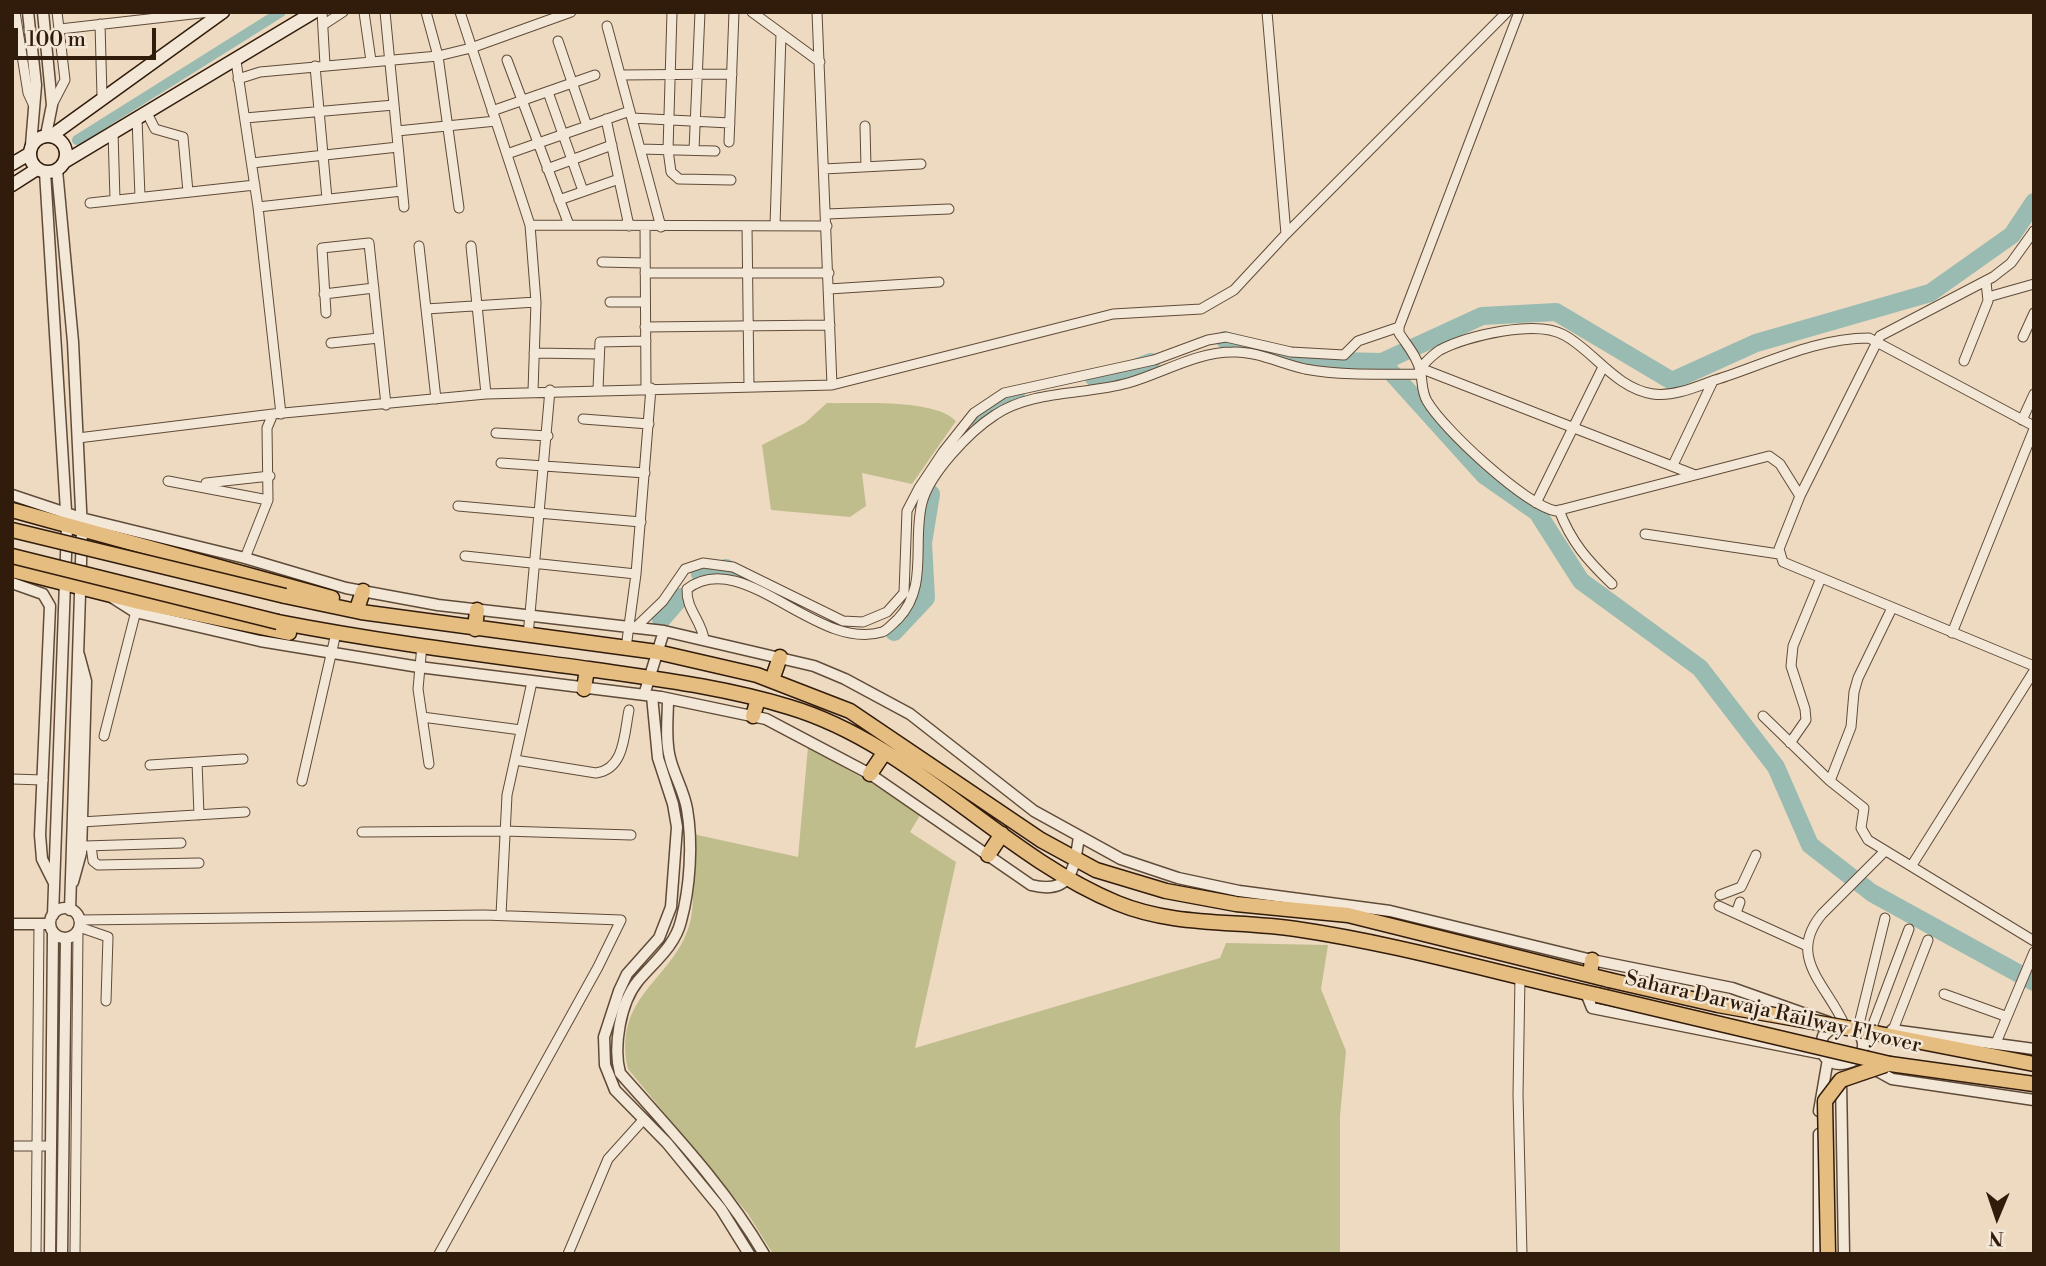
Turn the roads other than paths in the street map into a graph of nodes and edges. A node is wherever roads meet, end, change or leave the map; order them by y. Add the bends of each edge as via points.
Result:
1 (15, 12) edge
2 (27, 12) edge
3 (43, 12) edge
4 (57, 12) edge
5 (314, 12) edge
6 (322, 12) edge
7 (343, 12) edge
8 (364, 12) edge
9 (385, 12) edge
10 (426, 12) edge
11 (460, 12) edge
12 (572, 12) edge
13 (672, 12) edge
14 (700, 12) edge
15 (734, 12) edge
16 (752, 12) edge
17 (817, 12) edge
18 (1267, 12) edge
19 (1507, 12) edge
20 (1519, 12) edge
21 (218, 13) edge
22 (100, 24) junction
23 (323, 25) junction
24 (607, 26) dead end
25 (60, 29) junction
26 (781, 34) junction
27 (15, 37) edge
28 (558, 41) dead end
29 (471, 48) junction
30 (438, 55) junction
31 (390, 59) junction
32 (507, 60) dead end
33 (236, 61) junction
34 (371, 61) junction
35 (820, 62) junction
36 (320, 66) junction
37 (732, 74) junction
38 (595, 75) dead end
39 (620, 75) junction
40 (670, 75) junction
41 (698, 75) junction
42 (239, 79) junction
43 (572, 83) junction
44 (548, 92) junction
45 (102, 96) junction
46 (522, 100) junction
47 (52, 105) junction
48 (394, 105) junction
49 (36, 109) junction
50 (319, 111) junction
51 (492, 111) junction
52 (631, 115) junction
53 (142, 116) junction
54 (245, 118) junction
55 (606, 119) junction
56 (668, 120) junction
57 (496, 121) junction
58 (696, 121) junction
59 (730, 123) junction
60 (449, 126) junction
61 (587, 126) junction
62 (864, 126) dead end
63 (397, 131) junction
64 (113, 132) junction
65 (563, 134) junction
66 (49, 135) junction
67 (729, 142) dead end
68 (537, 144) junction
69 (612, 145) junction
70 (398, 147) junction
71 (640, 149) junction
72 (30, 150) junction
73 (668, 150) junction
74 (694, 150) junction
75 (715, 151) dead end
76 (506, 154) junction
77 (323, 155) junction
78 (572, 160) junction
79 (252, 163) junction
80 (12, 164) edge
81 (921, 164) dead end
82 (866, 167) junction
83 (50, 168) junction
84 (547, 169) junction
85 (824, 169) junction
86 (619, 179) junction
87 (731, 180) dead end
88 (12, 185) edge
89 (255, 185) junction
90 (402, 191) junction
91 (583, 191) junction
92 (188, 192) junction
93 (140, 197) junction
94 (327, 199) junction
95 (115, 200) junction
96 (559, 200) junction
97 (90, 202) dead end
98 (258, 207) junction
99 (404, 207) dead end
100 (459, 208) dead end
101 (949, 209) dead end
102 (827, 214) junction
103 (530, 225) junction
104 (569, 225) junction
105 (629, 226) junction
106 (645, 226) junction
107 (747, 226) junction
108 (775, 226) junction
109 (827, 226) junction
110 (661, 227) junction
111 (2034, 231) edge
112 (1286, 234) junction
113 (419, 246) dead end
114 (471, 246) dead end
115 (602, 262) dead end
116 (645, 268) junction
117 (829, 272) junction
118 (747, 273) junction
119 (939, 282) dead end
120 (1986, 282) junction
121 (2034, 284) edge
122 (374, 288) junction
123 (829, 289) junction
124 (324, 294) junction
125 (1988, 297) junction
126 (536, 302) junction
127 (610, 302) dead end
128 (645, 302) junction
129 (477, 305) junction
130 (426, 309) junction
131 (326, 313) dead end
132 (2034, 313) edge
133 (830, 326) junction
134 (645, 327) junction
135 (748, 327) junction
136 (1399, 330) junction
137 (2023, 337) dead end
138 (379, 338) junction
139 (646, 341) junction
140 (1876, 341) junction
141 (331, 343) dead end
142 (534, 353) junction
143 (598, 354) junction
144 (1965, 361) dead end
145 (1603, 367) junction
146 (1419, 369) junction
147 (1713, 381) junction
148 (832, 385) junction
149 (748, 387) junction
150 (648, 388) junction
151 (598, 389) junction
152 (550, 390) junction
153 (533, 391) junction
154 (486, 394) junction
155 (2034, 394) edge
156 (436, 399) junction
157 (386, 405) junction
158 (277, 414) junction
159 (583, 419) dead end
160 (2022, 420) junction
161 (649, 425) junction
162 (1573, 426) junction
163 (2034, 428) edge
164 (496, 433) dead end
165 (548, 436) junction
166 (78, 438) junction
167 (502, 463) dead end
168 (1673, 465) junction
169 (546, 466) junction
170 (645, 473) junction
171 (1695, 474) junction
172 (270, 477) junction
173 (168, 481) dead end
174 (198, 484) junction
175 (12, 495) edge
176 (1800, 496) junction
177 (268, 500) junction
178 (1536, 503) junction
179 (458, 506) dead end
180 (12, 510) edge
181 (1559, 510) junction
182 (66, 511) junction
183 (541, 513) junction
184 (640, 522) junction
185 (82, 524) junction
186 (67, 527) junction
187 (12, 530) edge
188 (1645, 534) dead end
189 (1779, 554) junction
190 (12, 556) edge
191 (465, 556) dead end
192 (245, 558) junction
193 (536, 562) junction
194 (12, 570) edge
195 (636, 574) junction
196 (1821, 578) junction
197 (12, 583) edge
198 (1612, 584) dead end
199 (72, 586) junction
200 (363, 591) junction
201 (137, 607) junction
202 (1892, 608) junction
203 (477, 610) junction
204 (359, 611) junction
205 (530, 616) junction
206 (295, 625) junction
207 (632, 627) junction
208 (475, 629) junction
209 (664, 631) junction
210 (336, 633) junction
211 (1952, 633) junction
212 (528, 636) junction
213 (704, 639) junction
214 (422, 645) junction
215 (76, 646) junction
216 (626, 648) junction
217 (332, 652) junction
218 (657, 652) junction
219 (779, 657) junction
220 (419, 667) junction
221 (2034, 668) edge
222 (587, 669) junction
223 (649, 677) junction
224 (772, 680) junction
225 (532, 682) junction
226 (584, 689) junction
227 (648, 695) junction
228 (668, 699) junction
229 (758, 699) junction
230 (629, 710) dead end
231 (753, 716) junction
232 (1763, 716) dead end
233 (422, 717) junction
234 (521, 730) junction
235 (104, 736) dead end
236 (1790, 743) junction
237 (884, 752) junction
238 (243, 759) dead end
239 (515, 760) junction
240 (197, 762) junction
241 (429, 764) dead end
242 (150, 765) dead end
243 (870, 774) junction
244 (12, 779) edge
245 (43, 780) junction
246 (302, 780) dead end
247 (1830, 781) junction
248 (245, 812) dead end
249 (199, 815) junction
250 (81, 822) junction
251 (504, 831) junction
252 (362, 832) dead end
253 (1002, 834) junction
254 (631, 835) dead end
255 (1079, 837) junction
256 (181, 842) dead end
257 (86, 846) junction
258 (1885, 851) junction
259 (988, 855) junction
260 (1756, 855) dead end
261 (1076, 860) junction
262 (199, 863) dead end
263 (1912, 865) junction
264 (1068, 881) junction
265 (54, 883) junction
266 (70, 894) junction
267 (1720, 895) dead end
268 (1740, 902) dead end
269 (1719, 906) dead end
270 (70, 910) junction
271 (1736, 914) junction
272 (501, 915) junction
273 (1885, 918) dead end
274 (12, 924) edge
275 (49, 924) junction
276 (79, 926) junction
277 (1909, 929) dead end
278 (66, 938) junction
279 (1928, 940) dead end
280 (2034, 941) edge
281 (1807, 946) junction
282 (2034, 952) edge
283 (1592, 960) junction
284 (1590, 975) junction
285 (1520, 977) junction
286 (1591, 994) junction
287 (1944, 994) dead end
288 (106, 1001) dead end
289 (2005, 1016) junction
290 (1847, 1026) junction
291 (1872, 1027) junction
292 (1894, 1030) junction
293 (1996, 1043) junction
294 (2034, 1049) edge
295 (1826, 1057) junction
296 (1856, 1059) junction
297 (1890, 1064) junction
298 (2034, 1064) edge
299 (1844, 1065) junction
300 (1841, 1080) junction
301 (2034, 1084) edge
302 (2034, 1100) edge
303 (644, 1119) junction
304 (12, 1146) edge
305 (36, 1146) junction
306 (51, 1146) junction
307 (36, 1254) edge
308 (50, 1254) edge
309 (62, 1254) edge
310 (75, 1254) edge
311 (439, 1254) edge
312 (568, 1254) edge
313 (749, 1254) edge
314 (764, 1254) edge
315 (1522, 1254) edge
316 (1819, 1254) edge
317 (1828, 1254) edge
318 (1844, 1254) edge

1 - 27 street
2 - 49 street
3 - 47 street
4 - 25 street
5 - 33 main road
6 - 23 street
7 - 23 street
8 - 34 street
9 - 31 street
10 - 30 street
11 - 29 street
12 - 29 street
13 - 40 street
14 - 41 street
15 - 37 street
16 - 26 street
17 - 35 street
18 - 112 street
19 - 112 street
20 - 136 street
21 - 22 street
21 - 45 main road
22 - 25 street
22 - 45 street
23 - 36 street
24 - 39 street
25 - 47 street via 65,80
26 - 35 street
26 - 108 street
27 - 49 street
28 - 43 street
29 - 30 street
29 - 51 street
30 - 31 street
30 - 60 street
31 - 34 street
31 - 48 street
32 - 46 street
33 - 42 street
33 - 53 main road
34 - 36 street
35 - 85 street
36 - 42 street via 260,72
36 - 50 street
37 - 41 street
37 - 59 street
38 - 43 street
39 - 40 street
39 - 52 street
40 - 41 street
40 - 56 street
41 - 58 street
42 - 54 street
43 - 44 street
43 - 61 street
44 - 46 street
44 - 65 street
45 - 66 main road
46 - 51 street
46 - 68 street
47 - 66 street
48 - 50 street
48 - 63 street
49 - 72 street
50 - 54 street
50 - 77 street
51 - 57 street
52 - 55 street
52 - 56 street
52 - 71 street
53 - 64 main road
53 - 92 street via 155,129 183,136
53 - 93 street
54 - 79 street
55 - 61 street
55 - 69 street
56 - 58 street
56 - 73 street
57 - 60 street
57 - 76 street
58 - 59 street
58 - 74 street
59 - 67 street
60 - 63 street
60 - 100 street
61 - 65 street
62 - 82 street
63 - 70 street
64 - 83 main road
64 - 95 street
65 - 68 street
65 - 78 street
66 - 72 main road
66 - 83 main road via 66,151
68 - 76 street
68 - 84 street
69 - 78 street
69 - 86 street
70 - 77 street
70 - 90 street
71 - 73 street
71 - 110 street
72 - 80 main road
72 - 83 main road
73 - 74 street
73 - 87 street via 674,177
74 - 75 street
76 - 103 street
77 - 79 street
77 - 94 street
78 - 84 street
78 - 91 street
79 - 89 street
81 - 82 street
82 - 85 street
83 - 88 main road
83 - 166 street via 73,342
83 - 182 street
84 - 96 street
85 - 102 street
86 - 91 street
86 - 105 street
89 - 92 street
89 - 98 street
90 - 94 street
90 - 99 street
91 - 96 street
92 - 93 street
93 - 95 street
94 - 98 street
95 - 97 street
96 - 104 street
98 - 158 street
101 - 102 street
102 - 109 street
103 - 104 street
103 - 126 street
104 - 105 street
105 - 106 street
106 - 110 street
106 - 116 street
107 - 108 street
107 - 110 street
107 - 118 street
108 - 109 street
109 - 117 street
111 - 120 street via 2011,263
112 - 148 street via 1234,290 1201,309 1113,314
113 - 130 street
114 - 129 street
115 - 116 street
116 - 118 street
116 - 128 street
117 - 118 street
117 - 123 street
118 - 135 street
119 - 123 street
120 - 125 street
120 - 140 street via 1892,328
121 - 125 street
122 - 124 street
122 - 124 street via 369,243 328,245 321,254
122 - 138 street
123 - 133 street
124 - 131 street
125 - 144 street
126 - 129 street
126 - 142 street
127 - 128 street
128 - 134 street
129 - 130 street
129 - 154 street
130 - 156 street
132 - 137 street
133 - 135 street
133 - 148 street
134 - 135 street
134 - 139 street
135 - 149 street
136 - 146 street
136 - 207 street via 1358,341 1344,355 1292,352 1226,337 1154,360 1004,393 974,414 919,488 907,511 904,593 887,612 863,622 844,621 733,567 703,563 685,569 663,601
138 - 141 street
138 - 157 street
139 - 143 street via 600,342
139 - 150 street
140 - 147 street via 1843,338
140 - 160 street
140 - 176 street
142 - 143 street
142 - 153 street
143 - 151 street
145 - 146 street via 1564,334 1531,328 1464,340 1438,351
145 - 147 street via 1653,394 1684,391
145 - 162 street
146 - 162 street
146 - 178 street via 1422,390 1432,408 1491,469
146 - 213 street via 1361,374 1308,369 1237,351 1212,353 1128,383 1010,406 968,437 922,500 916,588 905,611 885,631 862,636 840,632 720,577 698,580 687,589 686,602 701,624
147 - 168 street
148 - 149 street
149 - 150 street
150 - 151 street
150 - 161 street
151 - 152 street
152 - 153 street
152 - 165 street
153 - 154 street
154 - 156 street
155 - 160 street
156 - 157 street
157 - 158 street
158 - 166 street
158 - 172 street via 267,428
159 - 161 street
160 - 163 street
161 - 170 street
162 - 168 street
162 - 178 street
163 - 211 street
164 - 165 street
165 - 169 street
166 - 185 street
167 - 169 street
168 - 171 street
169 - 170 street
169 - 183 street
170 - 184 street
171 - 176 street via 1769,456 1780,464
171 - 181 street
172 - 174 street
172 - 177 street
173 - 174 street
174 - 177 street
175 - 182 street
176 - 189 street
177 - 192 street
178 - 181 street
179 - 183 street
180 - 186 highway
181 - 198 street via 1576,547
182 - 185 street
182 - 186 street
183 - 184 street
183 - 193 street
184 - 195 street
185 - 186 highway
185 - 192 street
185 - 199 street
185 - 204 highway via 286,583
186 - 199 street
187 - 204 highway, bridge
188 - 189 street
189 - 196 street via 1783,562
190 - 206 highway, Sahara Darwaja Railway Flyover, bridge
191 - 193 street
192 - 200 street
193 - 195 street
193 - 205 street
194 - 199 highway
195 - 207 street
196 - 202 street
196 - 236 street via 1793,646 1791,666 1806,720
197 - 245 street via 43,594 50,606
199 - 201 highway
199 - 215 street
199 - 265 street
200 - 203 street
200 - 204 highway
201 - 206 highway via 292,634
201 - 217 street via 260,641
201 - 235 street
202 - 211 street
202 - 247 street via 1858,678 1851,727
203 - 205 street
203 - 208 highway
204 - 208 highway, Sahara Darwaja Railway Flyover
205 - 207 street
205 - 212 street
206 - 210 highway, Sahara Darwaja Railway Flyover
207 - 209 street
207 - 216 street
208 - 212 highway, Sahara Darwaja Railway Flyover
209 - 213 street
209 - 218 street
210 - 214 highway, Sahara Darwaja Railway Flyover
210 - 217 street
211 - 221 street
212 - 216 highway, Sahara Darwaja Railway Flyover
213 - 219 street
214 - 220 street
214 - 222 highway, Sahara Darwaja Railway Flyover
215 - 250 street via 86,681
215 - 266 street
216 - 218 highway, Sahara Darwaja Railway Flyover
217 - 220 street
217 - 246 street
218 - 223 street
218 - 224 highway, Sahara Darwaja Railway Flyover
219 - 224 highway
219 - 255 street via 845,679 909,715 1034,811
220 - 225 street
220 - 233 street
221 - 263 street
222 - 223 highway, Sahara Darwaja Railway Flyover
222 - 226 highway
223 - 227 street
223 - 229 highway, Sahara Darwaja Railway Flyover
224 - 261 highway, Sahara Darwaja Railway Flyover via 850,711
225 - 226 street
225 - 234 street
226 - 227 street
227 - 228 street
227 - 303 street via 657,758 677,827 671,907 659,938 627,974 609,1016 604,1051 615,1090
228 - 231 street
228 - 314 street via 670,757 687,809 685,902 673,942 635,984 619,1033 617,1062 620,1073 693,1152
229 - 231 highway
229 - 237 highway, Sahara Darwaja Railway Flyover via 842,727
230 - 239 street via 617,762 607,771
231 - 243 street
232 - 236 street
233 - 234 street
233 - 241 street
234 - 239 street
236 - 247 street
237 - 243 highway
237 - 253 highway, Sahara Darwaja Railway Flyover
238 - 240 street
239 - 251 street
240 - 242 street
240 - 249 street
243 - 259 street
244 - 245 street
245 - 265 street via 42,859
247 - 258 street via 1864,808 1863,834
248 - 249 street
249 - 250 street
250 - 257 street
251 - 252 street
251 - 254 street
251 - 272 street
253 - 259 highway
253 - 264 highway, Sahara Darwaja Railway Flyover
255 - 261 street
255 - 283 street via 1121,859 1178,878 1390,911
256 - 257 street
257 - 262 street via 98,865
257 - 266 street
258 - 263 street
258 - 281 street via 1815,922
259 - 264 street via 1031,885 1056,888
260 - 267 street via 1741,887
261 - 264 street
261 - 284 highway, Sahara Darwaja Railway Flyover via 1166,891 1236,904 1348,915
263 - 280 street
264 - 285 highway, Sahara Darwaja Railway Flyover via 1158,916 1298,929
265 - 275 street
266 - 270 street
268 - 271 street
269 - 271 street
270 - 275 street via 61,909
270 - 276 street
271 - 281 street
272 - 276 street
272 - 311 street via 621,920
273 - 290 street
274 - 275 street
275 - 278 street
275 - 305 street
275 - 306 street
276 - 278 street
276 - 288 street via 108,937
276 - 310 street
277 - 291 street
278 - 309 street
279 - 292 street
281 - 290 street via 1808,961
282 - 289 street
283 - 284 highway
283 - 290 street via 1732,988
284 - 298 highway, Sahara Darwaja Railway Flyover, bridge via 1718,1005
285 - 286 highway, Sahara Darwaja Railway Flyover
285 - 315 street
286 - 295 street via 1592,1009
286 - 297 highway, Sahara Darwaja Railway Flyover, bridge
287 - 289 street
289 - 293 street
290 - 291 street
290 - 295 street via 1823,1036
290 - 296 street via 1863,1047
291 - 292 street
292 - 293 street
293 - 294 street
295 - 299 street
295 - 316 street via 1819,1099
296 - 299 street
296 - 302 street via 1892,1079
297 - 300 highway, bridge
297 - 301 highway, Sahara Darwaja Railway Flyover
299 - 300 street
300 - 317 highway, bridge via 1825,1101
300 - 318 street
303 - 312 street via 608,1159
303 - 313 street via 720,1209
304 - 305 street
305 - 306 street
305 - 307 street
306 - 308 street

